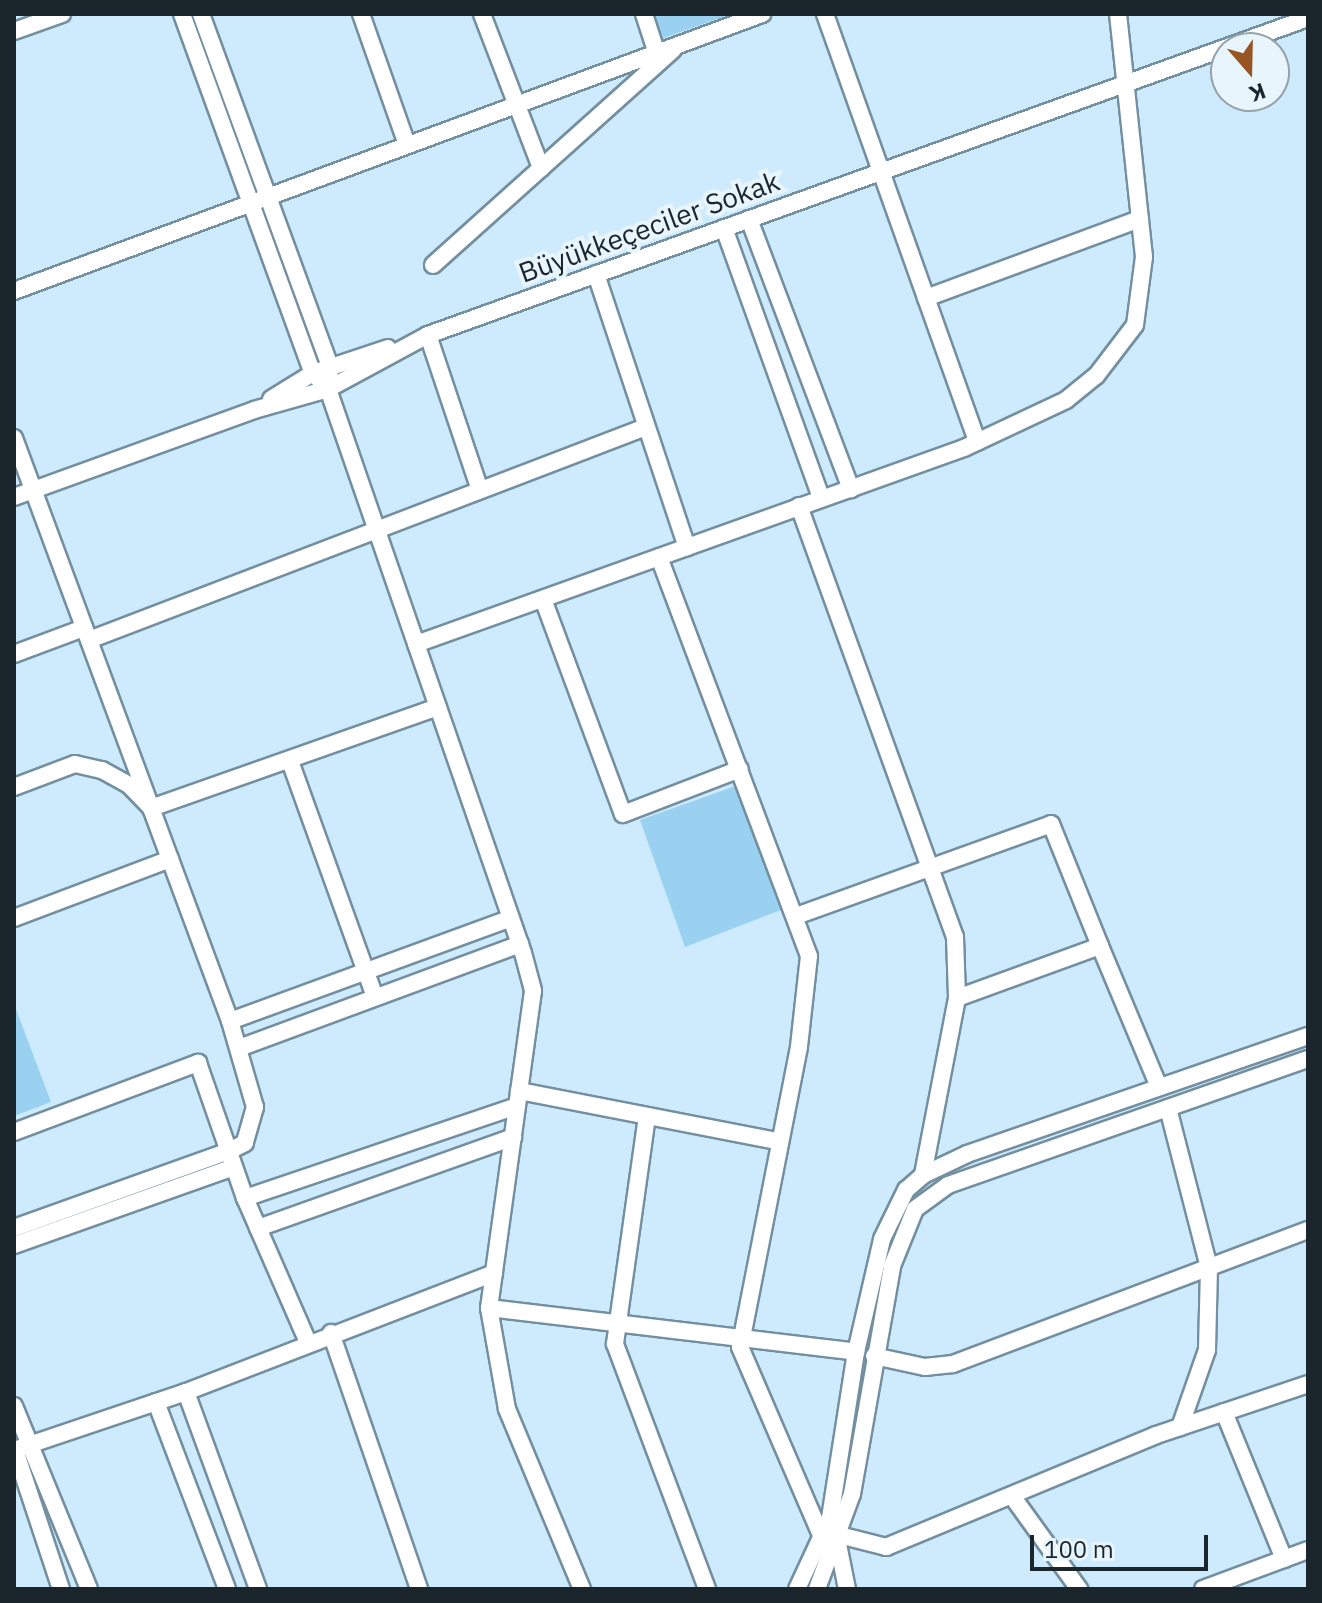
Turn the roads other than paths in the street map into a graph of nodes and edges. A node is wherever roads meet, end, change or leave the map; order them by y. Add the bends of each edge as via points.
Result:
1 (62, 14) edge
2 (182, 14) edge
3 (201, 14) edge
4 (361, 14) edge
5 (482, 14) edge
6 (644, 14) edge
7 (762, 14) edge
8 (825, 14) edge
9 (1118, 14) edge
10 (1308, 18) edge
11 (14, 31) edge
12 (680, 43) junction
13 (656, 52) junction
14 (1123, 84) junction
15 (515, 102) junction
16 (406, 142) junction
17 (541, 168) junction
18 (881, 172) junction
19 (267, 198) junction
20 (250, 206) junction
21 (749, 219) junction
22 (1140, 219) junction
23 (724, 228) junction
24 (433, 265) dead end
25 (596, 274) junction
26 (14, 291) edge
27 (926, 298) junction
28 (428, 335) junction
29 (330, 367) junction
30 (313, 373) junction
31 (328, 389) junction
32 (254, 410) junction
33 (646, 427) junction
34 (14, 438) edge
35 (977, 442) junction
36 (851, 489) junction
37 (33, 490) junction
38 (480, 490) junction
39 (14, 497) edge
40 (821, 498) junction
41 (799, 506) junction
42 (377, 530) junction
43 (687, 547) junction
44 (659, 557) junction
45 (543, 599) junction
46 (86, 634) junction
47 (416, 644) junction
48 (14, 654) edge
49 (438, 707) junction
50 (290, 761) junction
51 (740, 769) junction
52 (14, 787) edge
53 (151, 808) junction
54 (170, 859) junction
55 (931, 869) junction
56 (796, 916) junction
57 (14, 918) edge
58 (511, 918) junction
59 (520, 944) junction
60 (1100, 946) junction
61 (366, 972) junction
62 (375, 997) junction
63 (957, 998) junction
64 (230, 1021) junction
65 (1308, 1036) edge
66 (239, 1048) junction
67 (1308, 1059) edge
68 (1159, 1087) junction
69 (518, 1098) junction
70 (1168, 1108) junction
71 (647, 1116) junction
72 (14, 1132) edge
73 (513, 1137) junction
74 (777, 1141) junction
75 (232, 1159) junction
76 (923, 1175) junction
77 (245, 1198) junction
78 (14, 1228) edge
79 (258, 1228) junction
80 (1308, 1230) edge
81 (14, 1245) edge
82 (1209, 1268) junction
83 (494, 1273) junction
84 (489, 1308) junction
85 (614, 1321) junction
86 (331, 1333) junction
87 (740, 1334) junction
88 (308, 1342) junction
89 (856, 1352) junction
90 (874, 1356) junction
91 (1308, 1384) edge
92 (186, 1392) junction
93 (156, 1402) junction
94 (14, 1406) edge
95 (1224, 1412) junction
96 (1180, 1427) junction
97 (32, 1444) junction
98 (14, 1450) edge
99 (1012, 1496) junction
100 (833, 1537) junction
101 (1308, 1550) edge
102 (1284, 1559) junction
103 (61, 1589) edge
104 (89, 1589) edge
105 (227, 1589) edge
106 (258, 1589) edge
107 (419, 1589) edge
108 (582, 1589) edge
109 (707, 1589) edge
110 (797, 1589) edge
111 (817, 1589) edge
112 (847, 1589) edge
113 (1079, 1589) edge
114 (1203, 1589) edge

1 - 11 street
2 - 20 street
3 - 19 street
4 - 16 street
5 - 15 street
6 - 13 street
7 - 12 street
8 - 18 street
9 - 14 street
10 - 14 street, Büyükkeçeciler Sokak
12 - 13 street
12 - 17 street
13 - 15 street
14 - 18 street, Büyükkeçeciler Sokak
14 - 22 street
15 - 16 street
15 - 17 street
16 - 19 street
17 - 24 street
18 - 21 street, Büyükkeçeciler Sokak
18 - 27 street
19 - 20 street
19 - 29 street
20 - 26 street
20 - 30 street
21 - 23 street, Büyükkeçeciler Sokak
21 - 36 street
22 - 27 street
22 - 35 street via 1144,257 1135,325 1096,376 1066,400
23 - 25 street, Büyükkeçeciler Sokak
23 - 40 street
25 - 28 street, Büyükkeçeciler Sokak
25 - 33 street
27 - 35 street
28 - 29 street
28 - 31 street, Büyükkeçeciler Sokak
28 - 38 street
29 - 30 street
29 - 31 street
30 - 31 street
30 - 32 street
31 - 32 street, Büyükkeçeciler Sokak
31 - 42 street
32 - 37 street, Büyükkeçeciler Sokak
33 - 38 street
33 - 43 street
34 - 37 street
35 - 36 street
36 - 40 street
37 - 39 street, Büyükkeçeciler Sokak
37 - 46 street
38 - 42 street
40 - 41 street
41 - 43 street
41 - 55 street
42 - 46 street
42 - 47 street
43 - 44 street
44 - 45 street
44 - 51 street
45 - 47 street
45 - 51 street via 623,814
46 - 48 street
46 - 53 street
47 - 49 street
49 - 50 street
49 - 58 street
50 - 53 street
50 - 61 street
51 - 56 street
52 - 53 street via 75,764 116,778
53 - 54 street
54 - 57 street
54 - 64 street
55 - 56 street
55 - 60 street via 1043,822 1051,824
55 - 63 street via 955,937
56 - 74 street via 809,956 808,976 799,1047
58 - 59 street
58 - 61 street
59 - 62 street
59 - 69 street via 533,991
60 - 63 street
60 - 68 street
61 - 62 street
61 - 64 street
62 - 66 street
63 - 76 street
64 - 66 street
65 - 68 street
66 - 75 street via 255,1107 245,1143
67 - 70 street
68 - 76 street via 967,1154
69 - 71 street
69 - 73 street
69 - 77 street
70 - 82 street
70 - 90 street via 930,1195 904,1228
71 - 74 street
71 - 85 street
72 - 75 street via 198,1063
73 - 79 street
73 - 83 street
74 - 87 street
75 - 77 street
75 - 78 street
75 - 81 street
76 - 89 street via 892,1212
77 - 79 street
79 - 88 street
80 - 82 street
82 - 90 street via 953,1364 925,1367
82 - 96 street via 1207,1350
83 - 84 street
83 - 86 street
84 - 85 street
84 - 108 street via 507,1409
85 - 87 street
85 - 109 street via 615,1344
86 - 88 street
86 - 107 street
87 - 89 street
87 - 100 street via 740,1347
88 - 92 street
89 - 100 street
90 - 100 street via 852,1494
91 - 95 street
92 - 93 street
92 - 106 street
93 - 97 street
93 - 105 street
94 - 97 street
95 - 96 street
95 - 102 street
96 - 99 street
97 - 98 street
97 - 104 street
98 - 103 street
99 - 100 street via 886,1547
99 - 113 street
100 - 110 street
100 - 111 street
100 - 112 street
101 - 102 street
102 - 114 street

